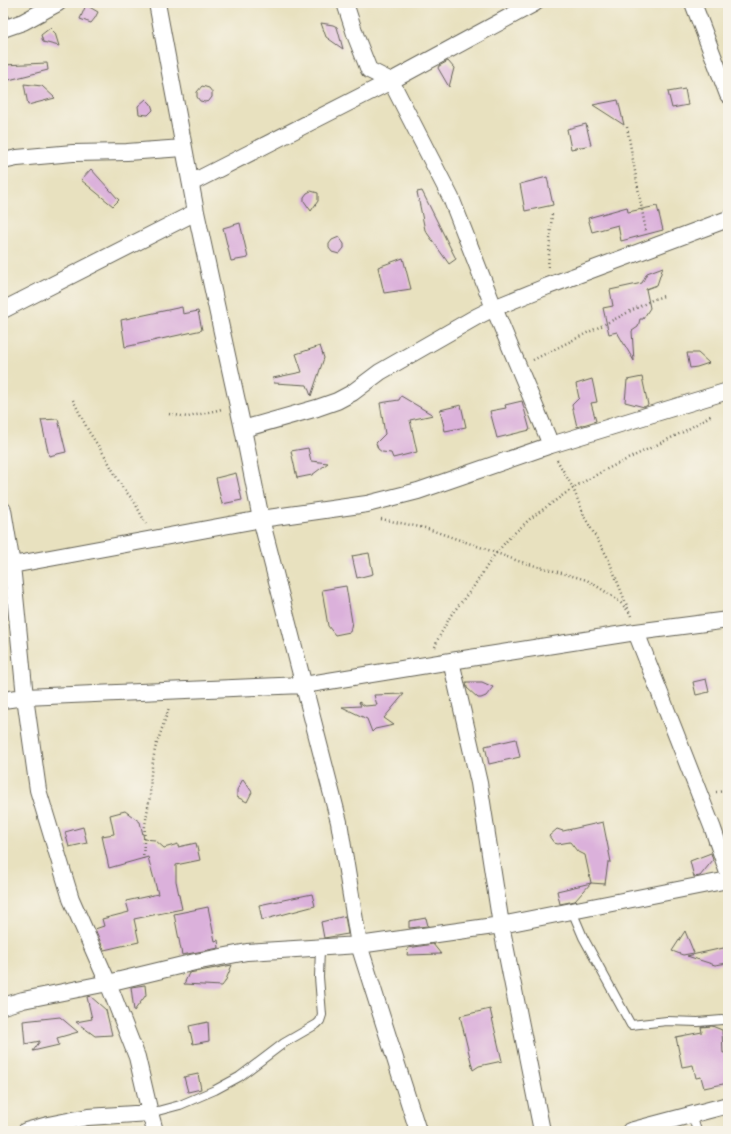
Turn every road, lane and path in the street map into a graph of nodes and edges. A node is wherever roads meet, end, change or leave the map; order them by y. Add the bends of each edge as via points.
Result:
1 (58, 3) edge
2 (157, 3) edge
3 (345, 3) edge
4 (535, 3) edge
5 (693, 3) edge
6 (4, 24) edge
7 (391, 81) junction
8 (728, 95) edge
9 (627, 127) dead end
10 (183, 148) junction
11 (3, 161) edge
12 (191, 183) junction
13 (196, 212) junction
14 (552, 213) dead end
15 (728, 219) edge
16 (650, 248) junction
17 (548, 286) junction
18 (664, 296) dead end
19 (494, 308) junction
20 (3, 310) edge
21 (519, 369) junction
22 (728, 391) edge
23 (73, 400) dead end
24 (238, 406) junction
25 (714, 412) dead end
26 (169, 414) dead end
27 (243, 429) junction
28 (550, 445) junction
29 (573, 488) junction
30 (3, 510) edge
31 (261, 519) junction
32 (378, 519) dead end
33 (153, 539) junction
34 (497, 553) junction
35 (12, 564) junction
36 (630, 613) junction
37 (728, 620) edge
38 (636, 632) junction
39 (451, 661) junction
40 (429, 665) junction
41 (304, 685) junction
42 (174, 691) junction
43 (25, 697) junction
44 (3, 700) edge
45 (143, 859) dead end
46 (728, 873) edge
47 (728, 880) edge
48 (572, 911) junction
49 (501, 925) junction
50 (359, 945) junction
51 (320, 948) junction
52 (108, 983) junction
53 (3, 1006) edge
54 (722, 1020) dead end
55 (728, 1105) edge
56 (150, 1113) junction
57 (692, 1115) junction
58 (26, 1131) edge
59 (156, 1131) edge
60 (418, 1131) edge
61 (542, 1131) edge
62 (630, 1131) edge
63 (697, 1131) edge

1 - 6 street via 23,22
2 - 10 street
3 - 7 street via 369,70
4 - 7 street
5 - 8 street
7 - 12 street
7 - 19 street via 451,198
9 - 16 path
10 - 11 street via 73,153
10 - 12 street
12 - 13 street
13 - 20 street
13 - 24 street
14 - 17 path
15 - 16 street
16 - 17 street
17 - 19 street
18 - 21 path via 540,355
19 - 21 street
19 - 27 street via 380,372 337,401
21 - 28 street
22 - 28 street
23 - 33 path via 122,487 143,515
24 - 26 path via 188,417
24 - 27 street
25 - 29 path via 684,432
27 - 31 street
28 - 29 path
28 - 31 street via 418,490 367,504
29 - 34 path via 531,518
29 - 36 path via 585,518 608,558
30 - 35 street
31 - 33 street
31 - 41 street
32 - 34 path via 425,528
33 - 35 street
34 - 36 path via 587,580 620,602
34 - 40 path via 451,615 438,639
35 - 43 street
36 - 38 path
37 - 38 street
38 - 39 street
38 - 46 street via 700,794
39 - 40 street
39 - 49 street via 479,783
40 - 41 street
41 - 42 street
41 - 50 street via 339,822
42 - 43 street
42 - 45 path via 155,749
43 - 44 street
43 - 52 street via 38,790 71,899
47 - 48 street
48 - 49 street
48 - 54 lane via 583,937 631,1025 667,1021
49 - 50 street
49 - 61 street
50 - 51 street
50 - 60 street
51 - 52 street via 247,952
51 - 56 lane via 322,1015 317,1024 284,1043 239,1077 215,1090 180,1105
52 - 53 street
52 - 56 street via 137,1057
55 - 57 street
56 - 58 street via 88,1117
56 - 59 street
57 - 62 street
57 - 63 lane

